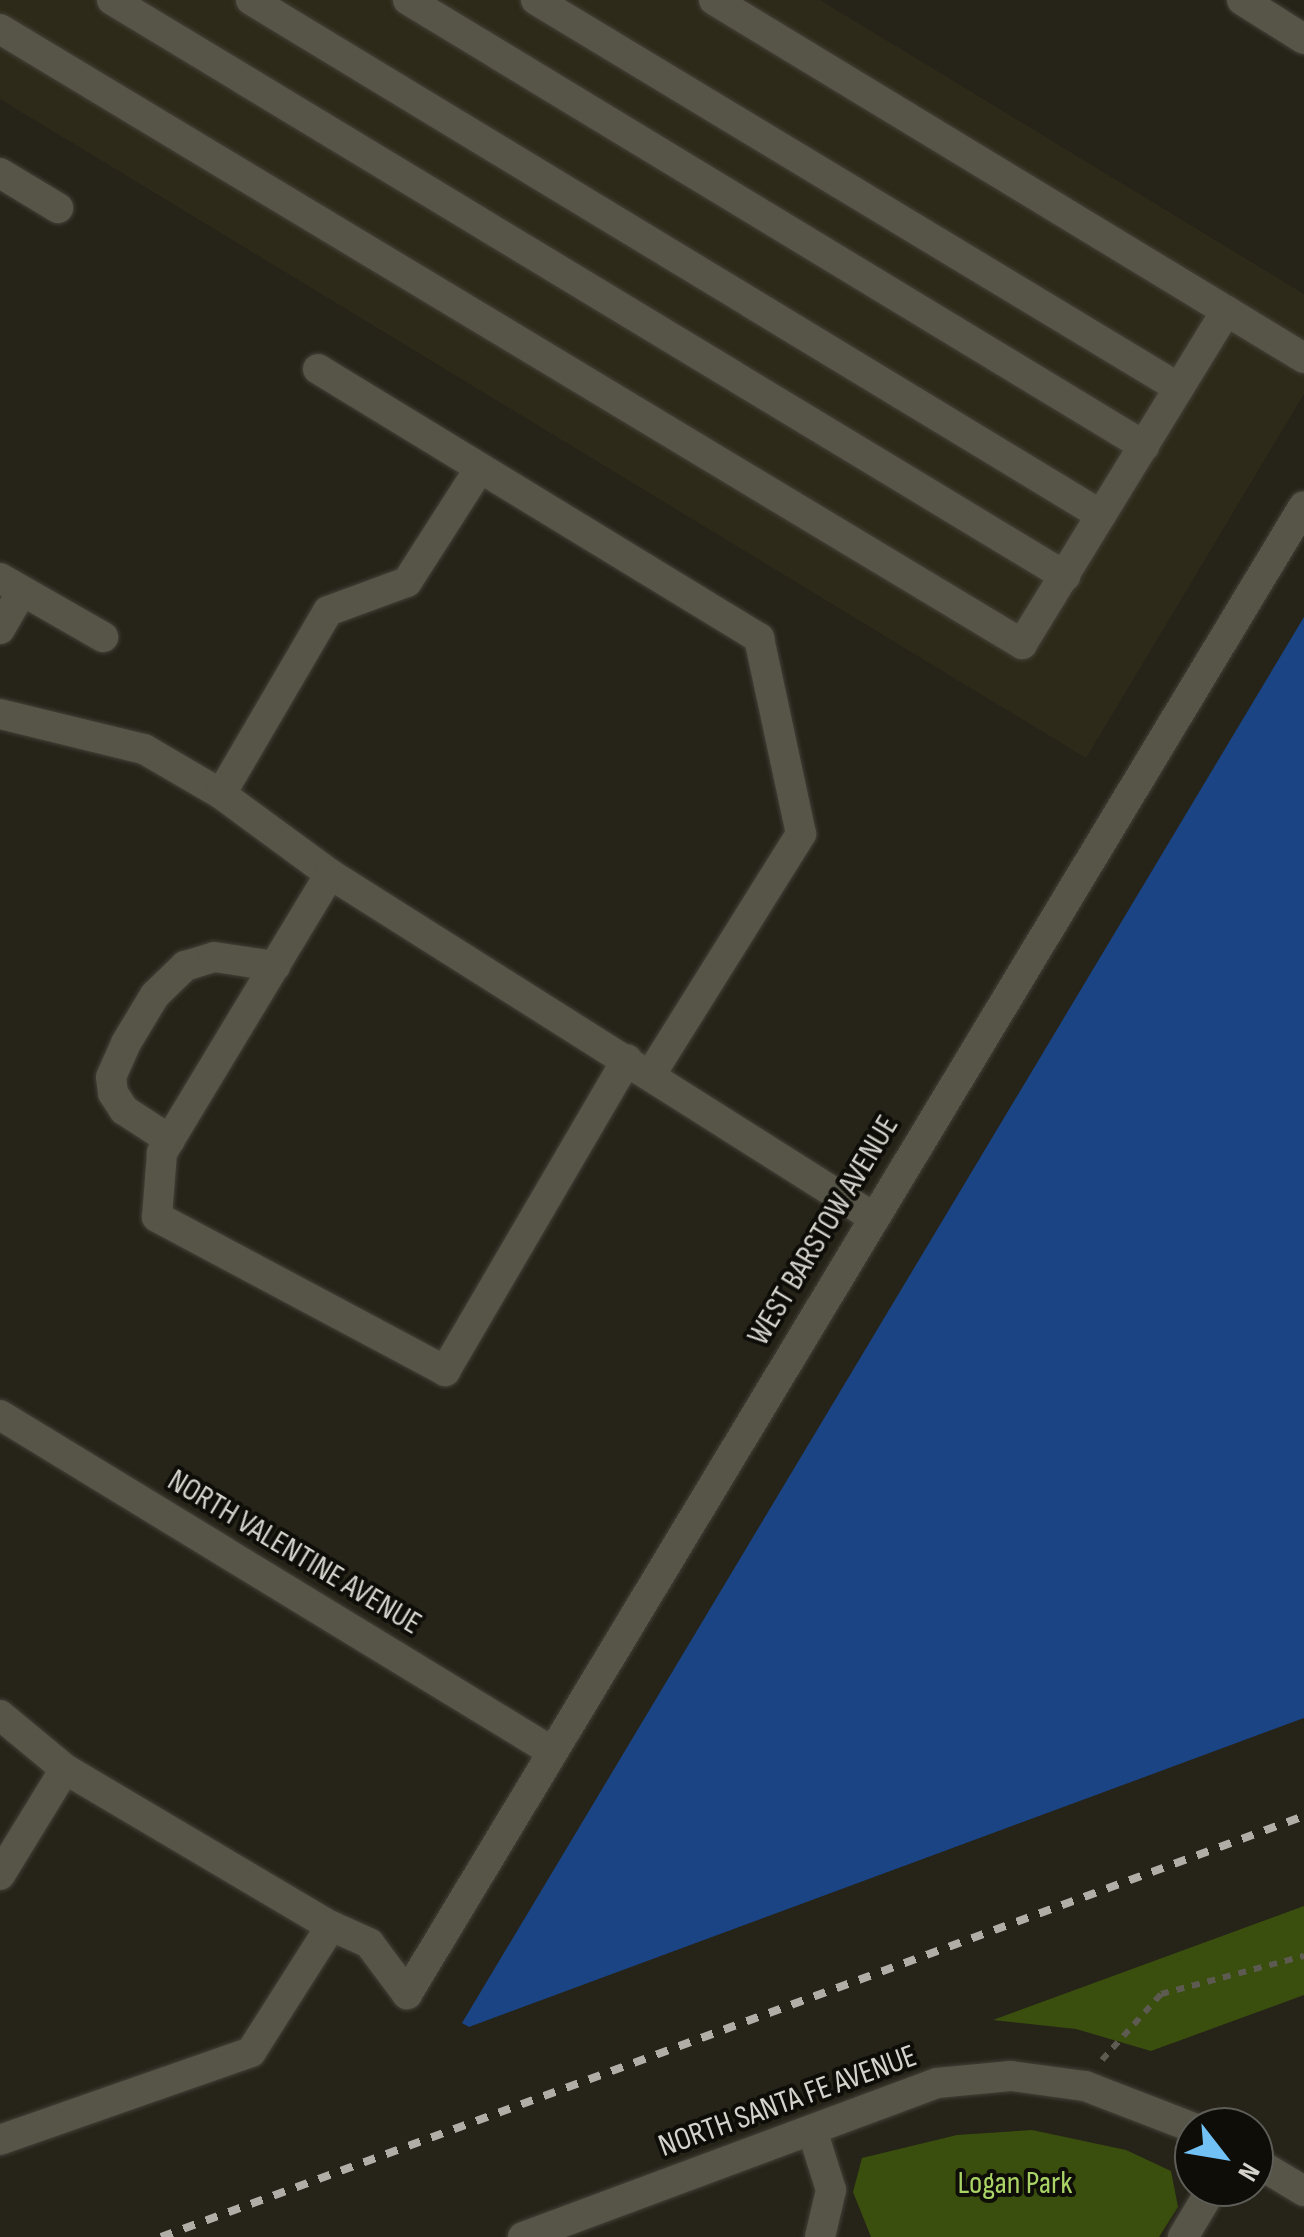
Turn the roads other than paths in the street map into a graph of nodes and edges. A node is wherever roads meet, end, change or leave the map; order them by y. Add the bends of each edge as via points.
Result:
1 (112, 0) edge
2 (251, 0) edge
3 (408, 0) edge
4 (536, 0) edge
5 (714, 0) edge
6 (1242, 0) edge
7 (0, 29) edge
8 (1304, 39) edge
9 (0, 173) edge
10 (58, 208) dead end
11 (1226, 311) junction
12 (1304, 358) edge
13 (318, 369) dead end
14 (1179, 388) junction
15 (1144, 446) junction
16 (480, 468) junction
17 (1304, 506) edge
18 (1101, 516) junction
19 (1064, 576) junction
20 (11, 585) edge
21 (0, 629) edge
22 (103, 637) dead end
23 (0, 714) edge
24 (221, 794) junction
25 (330, 874) junction
26 (276, 966) junction
27 (639, 1067) junction
28 (170, 1140) junction
29 (874, 1217) junction
30 (0, 1414) edge
31 (0, 1715) edge
32 (551, 1750) junction
33 (65, 1769) junction
34 (0, 1876) edge
35 (331, 1926) junction
36 (1174, 2120) edge
37 (812, 2130) junction
38 (0, 2140) edge
39 (1274, 2173) edge
40 (1304, 2191) edge
41 (1201, 2207) edge
42 (523, 2237) edge
43 (820, 2237) edge
44 (1183, 2237) edge

1 - 19 street
2 - 18 street
3 - 15 street
4 - 14 street
5 - 11 street
6 - 8 street
7 - 19 street via 1022,644
9 - 10 street
11 - 12 street
11 - 14 street
13 - 16 street
14 - 15 street
15 - 18 street
16 - 24 street via 406,582 328,611
16 - 27 street via 759,638 801,834
17 - 29 street, WEST BARSTOW AVENUE
18 - 19 street
20 - 21 street
20 - 22 street
23 - 24 street via 144,749
24 - 25 street
25 - 26 street
25 - 27 street
26 - 28 street
26 - 28 street via 214,957 185,966 136,1027 111,1077 113,1093 124,1110
27 - 28 street via 445,1371 158,1216 162,1153
27 - 29 street
29 - 32 street, WEST BARSTOW AVENUE
30 - 32 street, NORTH VALENTINE AVENUE
31 - 33 street
32 - 35 street, WEST BARSTOW AVENUE via 407,1994 369,1944
33 - 34 street
33 - 35 street
35 - 38 street via 251,2052
36 - 37 street, NORTH SANTA FE AVENUE via 1085,2086 1010,2076 937,2083
37 - 42 street, NORTH SANTA FE AVENUE
37 - 43 street via 831,2190
39 - 40 street
41 - 44 street

